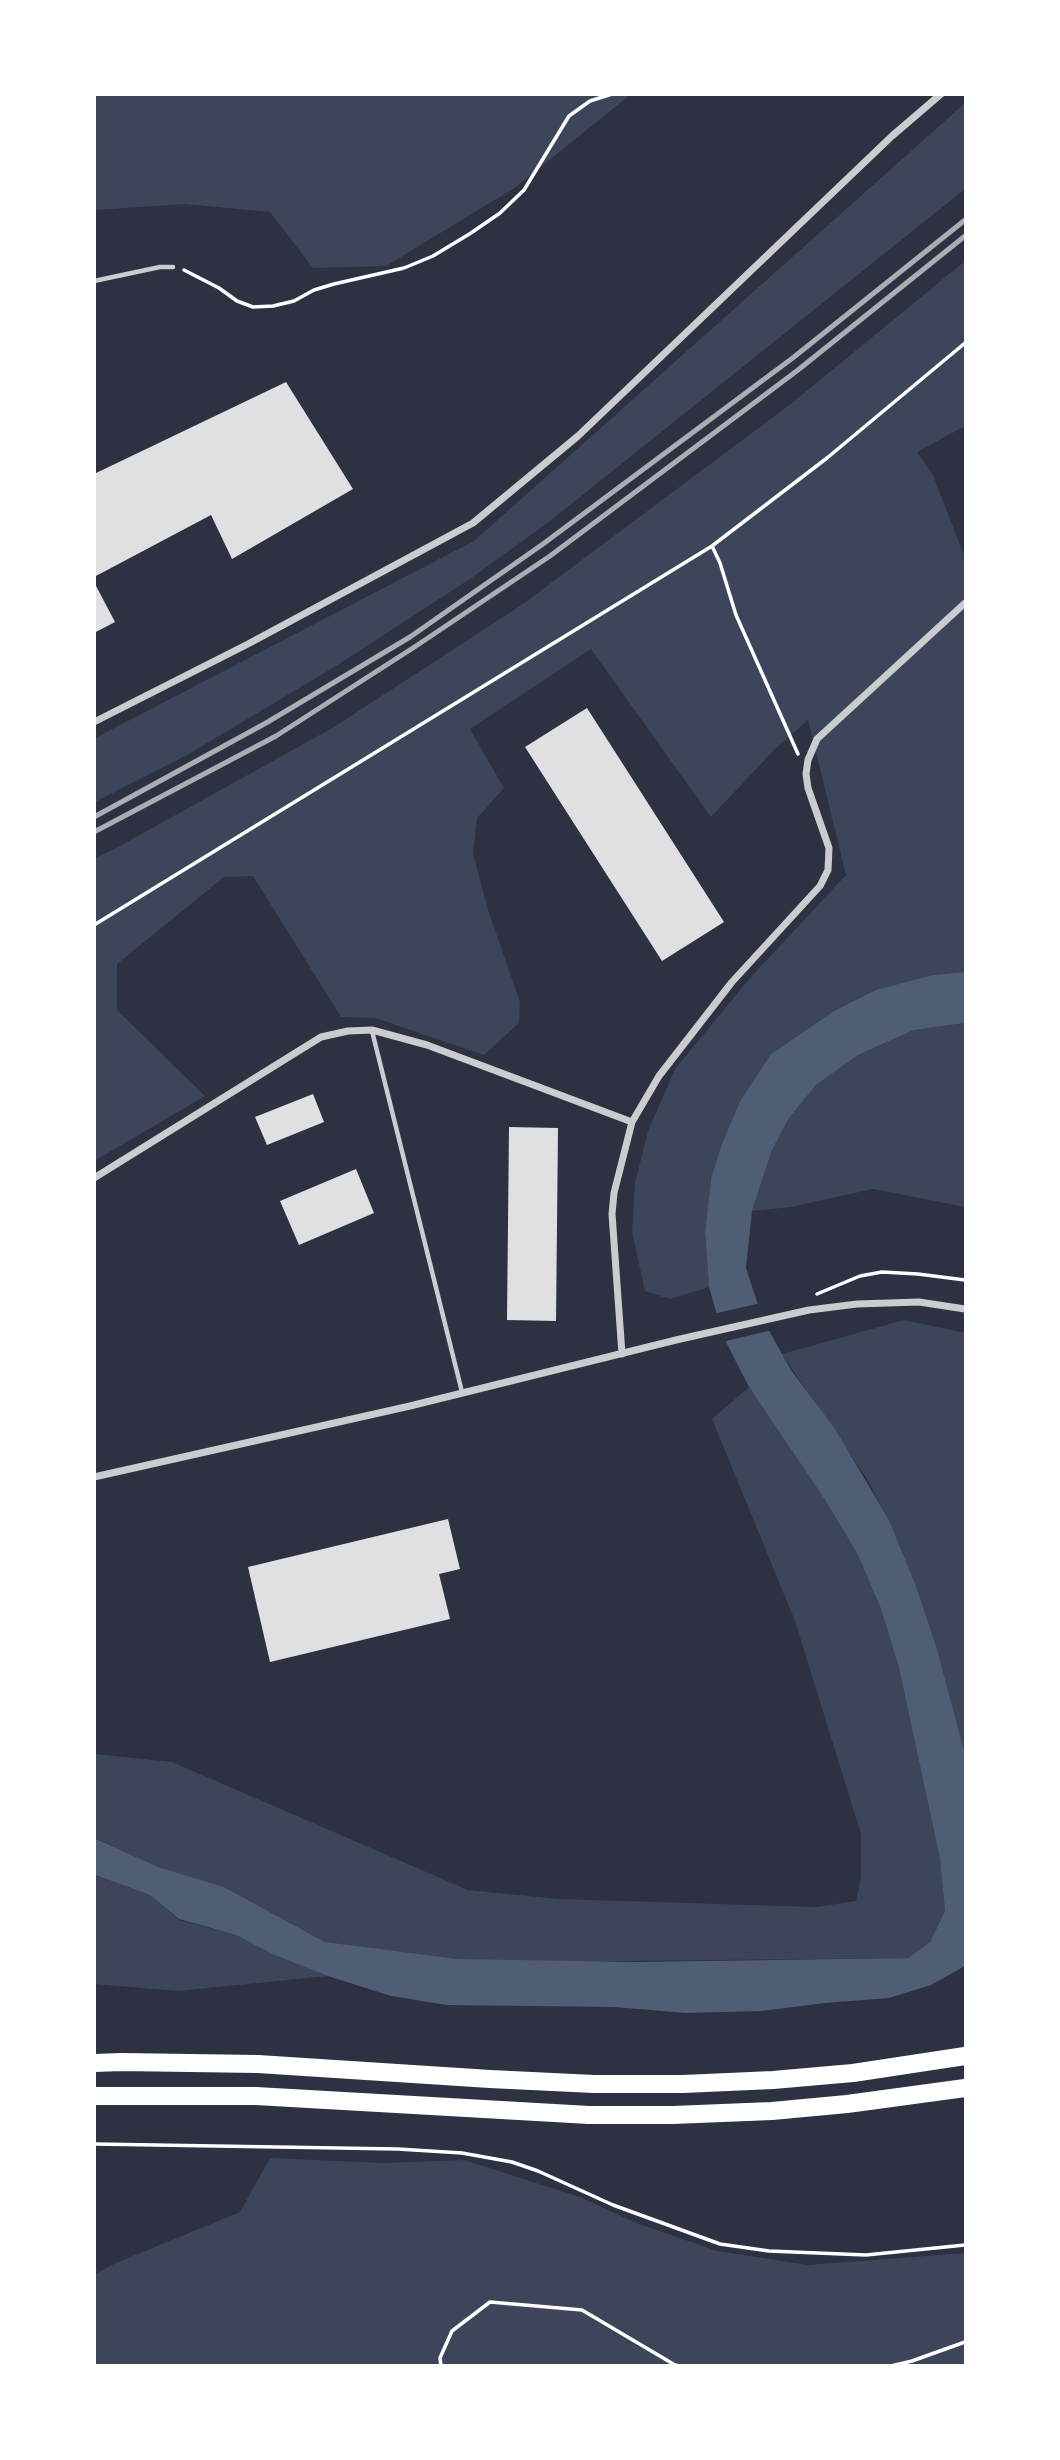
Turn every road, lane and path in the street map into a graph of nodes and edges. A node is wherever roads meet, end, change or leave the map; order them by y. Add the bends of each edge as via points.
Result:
1 (612, 94) edge
2 (941, 94) edge
3 (173, 267) joint
4 (94, 281) edge
5 (965, 343) edge
6 (712, 546) junction
7 (965, 603) edge
8 (94, 722) edge
9 (808, 760) junction
10 (94, 925) edge
11 (372, 1030) junction
12 (632, 1122) junction
13 (94, 1178) edge
14 (965, 1280) edge
15 (807, 1298) dead end
16 (965, 1309) edge
17 (622, 1354) junction
18 (462, 1393) junction
19 (94, 1477) edge
20 (965, 2056) edge
21 (94, 2063) edge
22 (965, 2088) edge
23 (94, 2096) edge
24 (94, 2144) edge
25 (965, 2245) edge
26 (965, 2342) edge
27 (440, 2365) edge
28 (680, 2365) edge
29 (891, 2365) edge

1 - 3 path via 590,101 569,116 524,190 500,213 462,239 404,268 324,287 294,301 253,307
2 - 8 street via 578,436 473,523
3 - 4 lane
5 - 6 path
6 - 9 path via 782,722 799,757
6 - 10 path
7 - 9 street via 823,732
9 - 12 street via 808,789 829,848 828,870 820,886 700,1023 659,1076
11 - 12 street via 427,1045
11 - 13 street via 321,1037
11 - 18 lane
12 - 17 street via 612,1214
14 - 15 path via 882,1272
16 - 17 street via 919,1301 808,1310
17 - 18 street
18 - 19 street
20 - 21 highway via 853,2073 683,2084 594,2084 257,2064
22 - 23 highway via 772,2111 661,2115 256,2096
24 - 25 path via 462,2153 538,2171 612,2205 720,2244 866,2255
26 - 29 path
27 - 28 path via 452,2331 490,2302 582,2311

